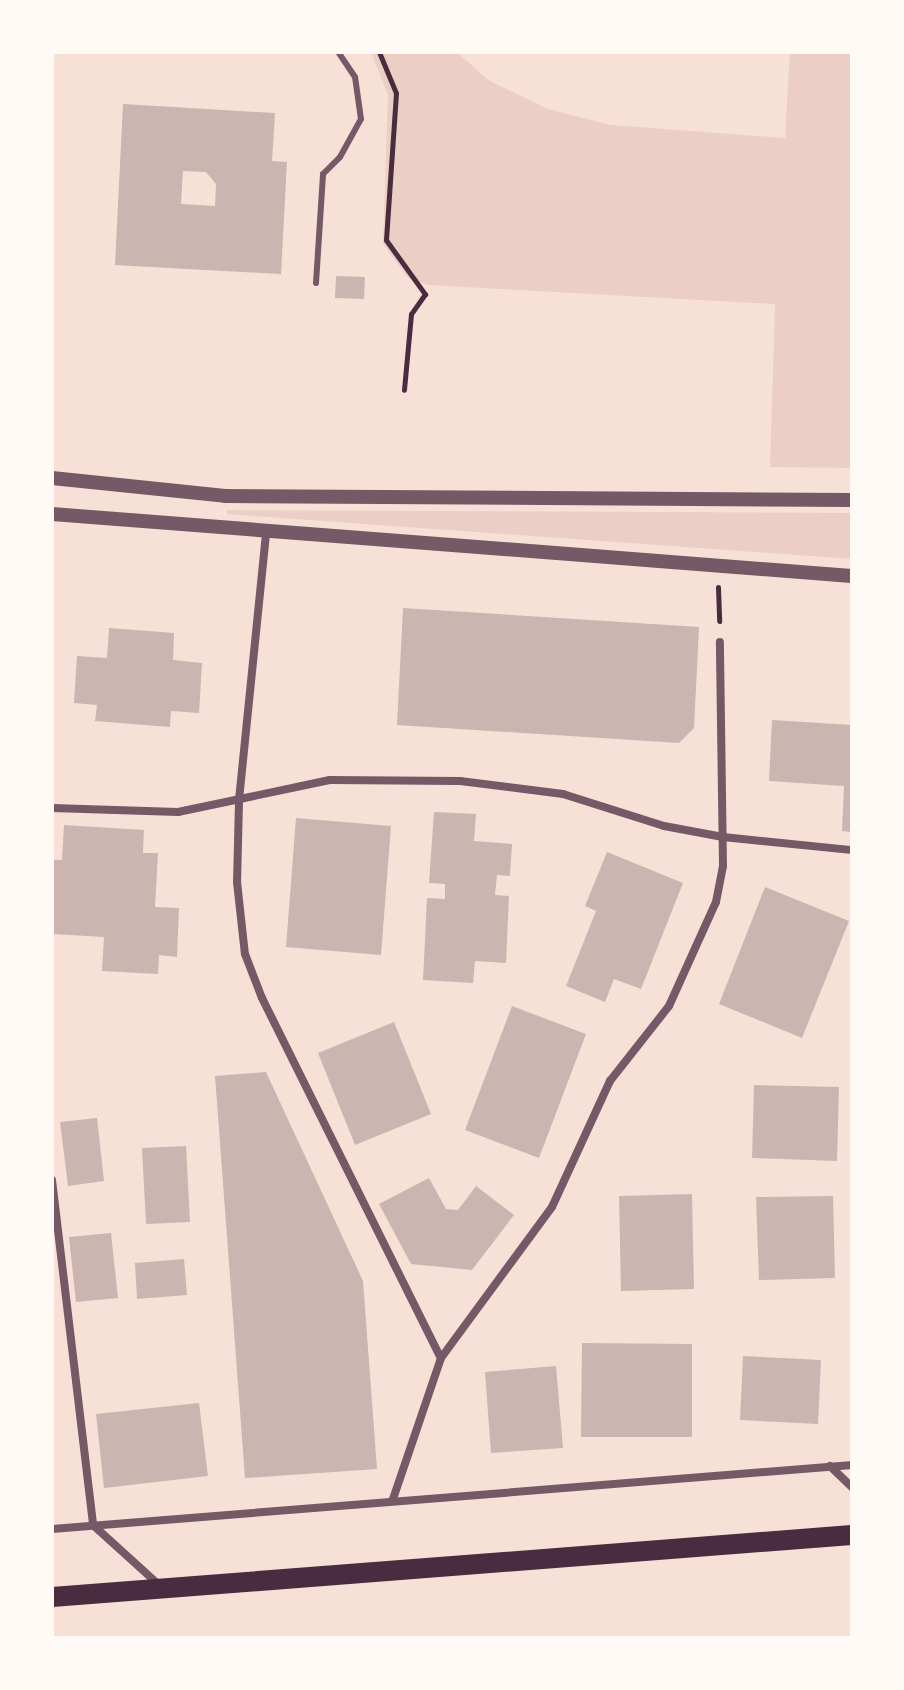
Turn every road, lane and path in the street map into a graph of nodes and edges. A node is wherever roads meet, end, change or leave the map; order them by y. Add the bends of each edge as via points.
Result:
1 (338, 52) edge
2 (379, 52) edge
3 (316, 283) dead end
4 (404, 390) dead end
5 (52, 478) edge
6 (852, 500) edge
7 (52, 514) edge
8 (266, 534) junction
9 (717, 567) junction
10 (852, 576) edge
11 (720, 642) joint
12 (239, 802) junction
13 (52, 808) edge
14 (723, 837) junction
15 (852, 850) edge
16 (52, 1180) edge
17 (441, 1358) junction
18 (852, 1465) edge
19 (830, 1466) junction
20 (852, 1487) edge
21 (393, 1499) junction
22 (93, 1525) junction
23 (52, 1529) edge
24 (852, 1535) edge
25 (162, 1588) junction
26 (52, 1597) edge

1 - 3 lane via 355,77 361,119 340,157 323,174
2 - 4 path via 396,93 386,240 425,294 411,314
5 - 6 street via 225,496
7 - 8 street
8 - 9 street
8 - 12 street
9 - 10 street
9 - 11 path
11 - 14 street
12 - 13 street via 178,812
12 - 14 street via 330,780 460,781 563,794 664,826
12 - 17 street via 238,909 251,974
14 - 15 street
14 - 17 street via 716,902 669,1006 610,1081 530,1243
16 - 22 street
17 - 21 street
18 - 19 street
19 - 20 street
19 - 21 street
21 - 22 street
22 - 23 street
22 - 25 street
24 - 25 main road
25 - 26 main road

